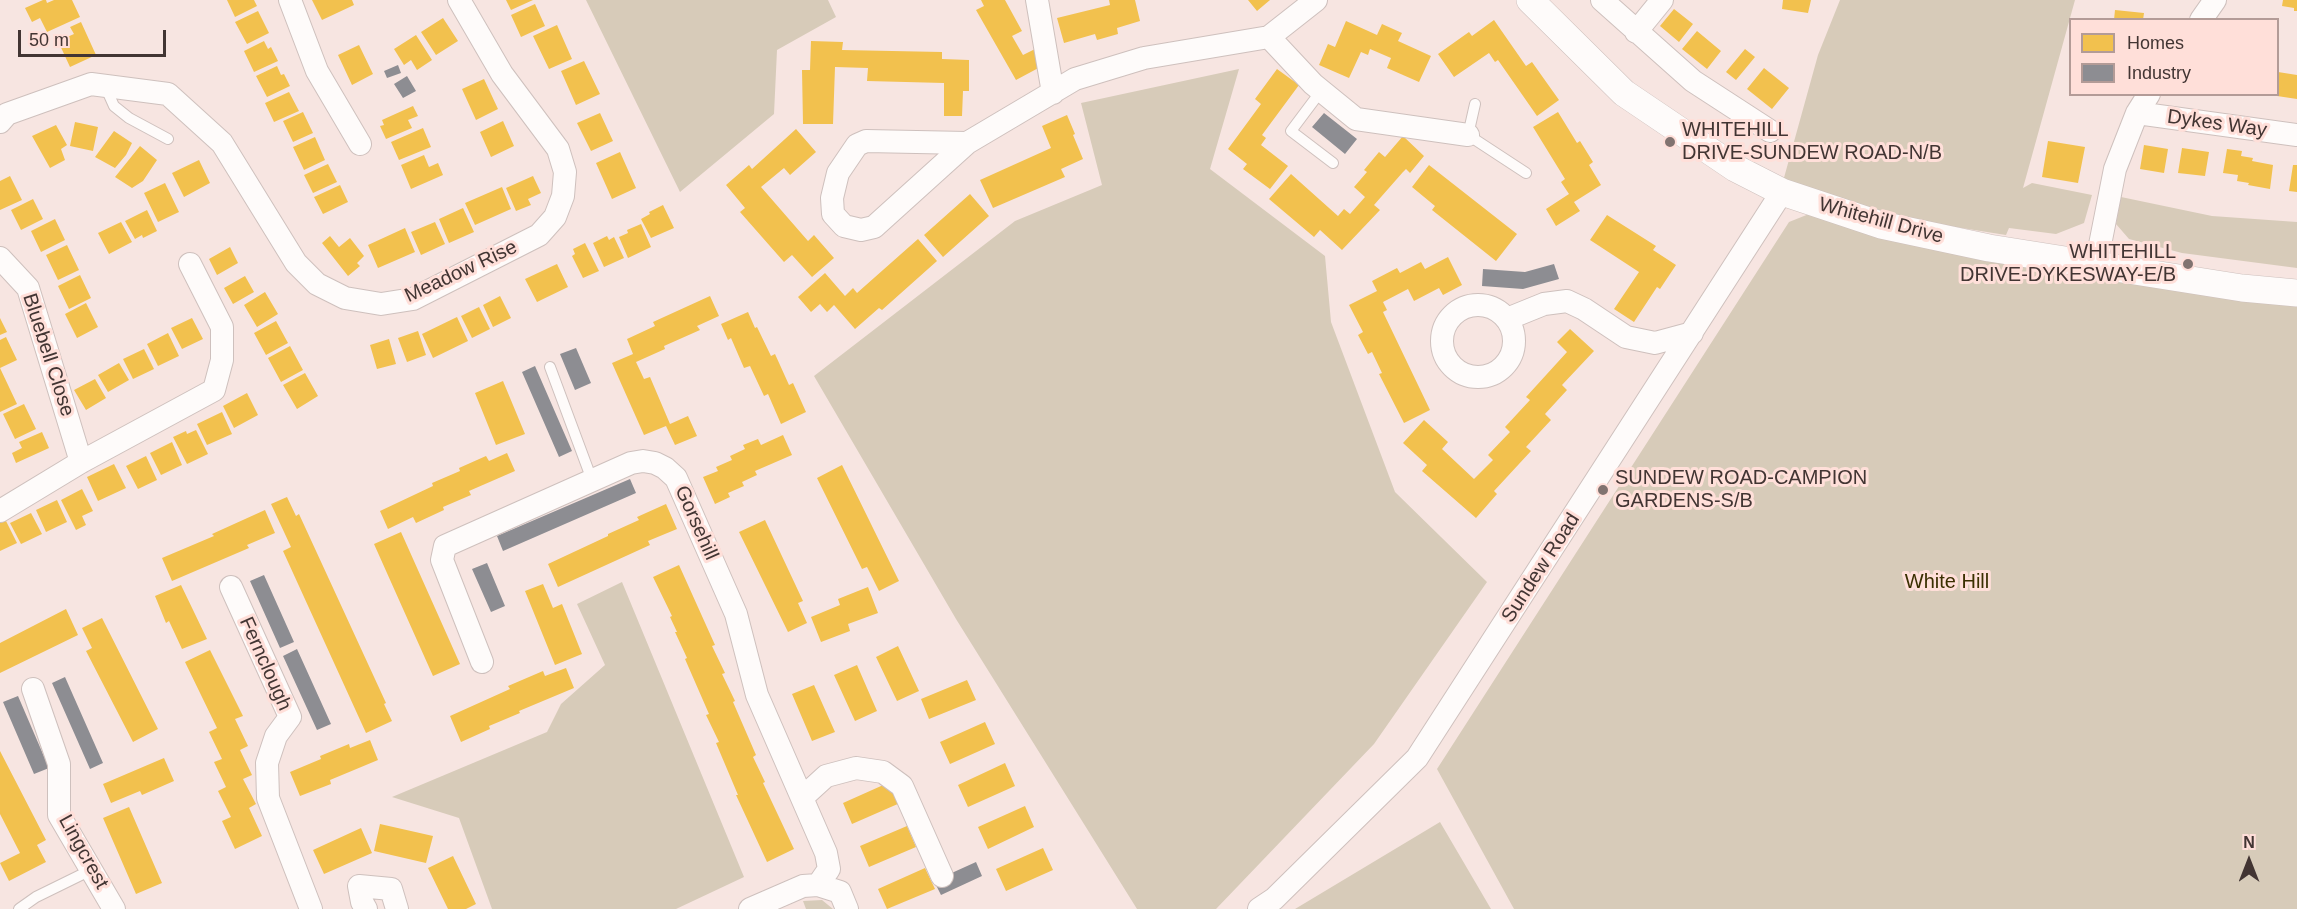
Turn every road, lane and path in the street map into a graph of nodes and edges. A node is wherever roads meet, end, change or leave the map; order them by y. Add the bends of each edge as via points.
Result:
1 (290, 0) edge
2 (459, 0) edge
3 (1037, 0) edge
4 (1316, 0) edge
5 (1530, 0) edge
6 (1602, 0) edge
7 (1662, 0) edge
8 (2215, 0) edge
9 (2202, 18) edge
10 (1636, 32) junction
11 (1269, 37) junction
12 (105, 86) junction
13 (1322, 91) junction
14 (1053, 93) junction
15 (1475, 104) dead end
16 (2143, 104) edge
17 (0, 122) edge
18 (1770, 131) dead end
19 (1468, 135) junction
20 (2297, 135) edge
21 (168, 139) dead end
22 (967, 143) junction
23 (360, 144) dead end
24 (1333, 163) dead end
25 (1526, 174) dead end
26 (1782, 192) junction
27 (0, 258) edge
28 (190, 264) dead end
29 (2096, 265) junction
30 (2297, 292) edge
31 (1507, 319) dead end
32 (1692, 333) junction
33 (550, 367) dead end
34 (81, 462) junction
35 (592, 480) junction
36 (0, 511) edge
37 (231, 587) dead end
38 (482, 662) dead end
39 (33, 688) dead end
40 (802, 797) junction
41 (92, 870) junction
42 (942, 876) dead end
43 (818, 885) junction
44 (19, 909) edge
45 (114, 909) edge
46 (311, 909) edge
47 (366, 909) edge
48 (397, 909) edge
49 (750, 909) edge
50 (847, 909) edge
51 (1259, 909) edge

1 - 23 street via 317,71
2 - 12 street, Meadow Rise via 502,74 558,149 565,171 563,196 555,217 539,235 413,299 381,304 345,298 317,284 296,263 222,143 168,94
3 - 14 street
4 - 11 street
5 - 26 street, Whitehill Drive via 1624,93 1734,168
6 - 10 street
7 - 10 street
8 - 9 street
10 - 18 street via 1693,81
11 - 13 street
11 - 14 street via 1144,58 1075,80
12 - 17 street, Meadow Rise via 91,84 7,114
12 - 21 lane via 114,106
13 - 19 street via 1356,119
13 - 24 lane via 1291,131
14 - 22 street
15 - 19 lane
16 - 20 street, Dykes Way
16 - 29 street, Dykes Way via 2115,169
19 - 25 lane
22 - 22 street via 874,227 861,230 844,226 833,214 838,174 857,145 866,141
26 - 29 street, Whitehill Drive via 1881,225
26 - 32 street, Sundew Road
27 - 34 street, Bluebell Close via 28,288
28 - 34 street via 222,327 222,360 214,390
29 - 30 street, Whitehill Drive via 2242,288
31 - 32 street via 1544,304 1567,301 1626,337 1655,343
32 - 51 street, Sundew Road via 1417,758
33 - 35 lane
34 - 36 street
35 - 38 street, Gorsehill via 445,546 442,560
35 - 40 street, Gorsehill via 643,461 655,463 676,478 736,614 757,695
37 - 46 street, Fernclough via 290,717 276,736 267,763 268,798
39 - 41 street, Lingcrest via 59,764 59,815
40 - 42 street via 826,776 856,768 883,772 902,786
40 - 43 street, Gorsehill via 829,869
41 - 44 lane
41 - 45 street, Lingcrest
43 - 49 street via 803,886
43 - 50 street via 840,892
47 - 48 street via 359,886 391,889

